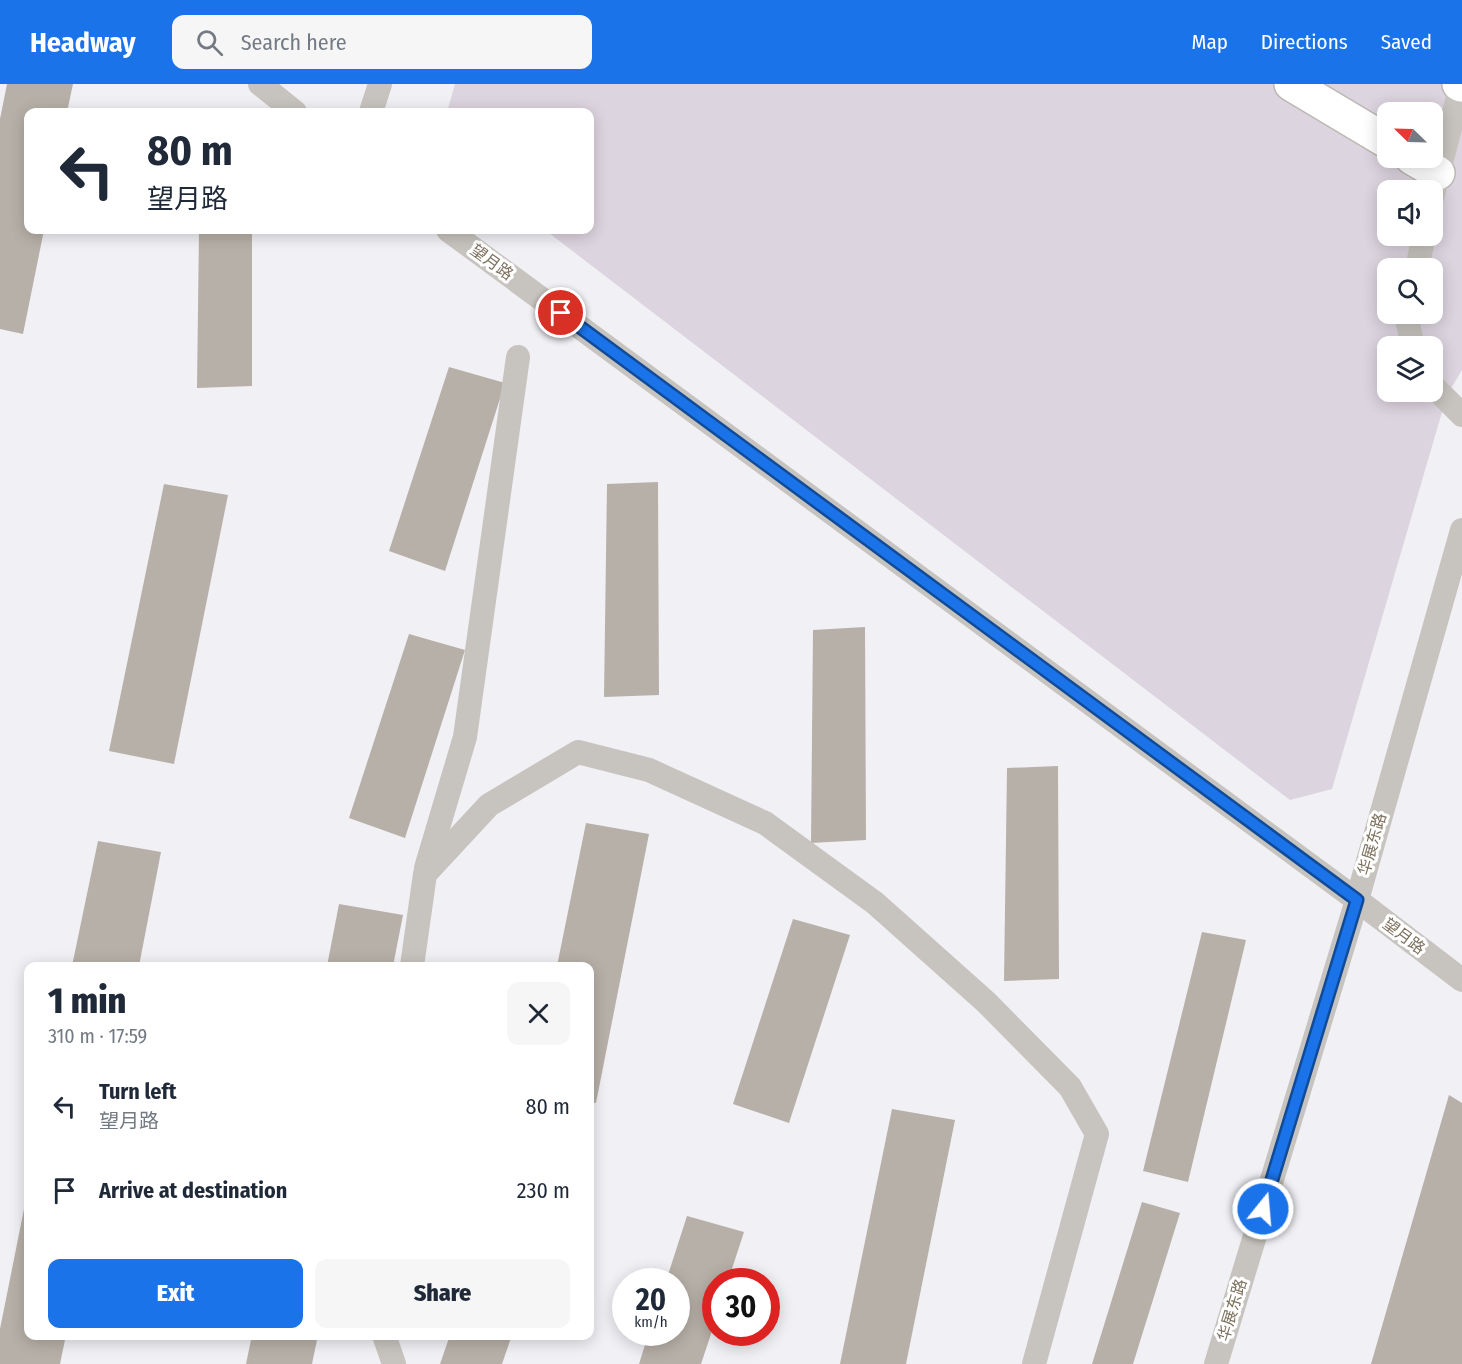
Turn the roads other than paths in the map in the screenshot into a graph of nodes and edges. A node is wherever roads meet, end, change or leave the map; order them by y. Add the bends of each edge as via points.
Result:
1 (260, 84) edge
2 (380, 84) edge
3 (1291, 84) edge
4 (1460, 84) edge
5 (290, 108) edge
6 (372, 108) edge
7 (1377, 135) edge
8 (1428, 176) edge
9 (453, 234) edge
10 (518, 357) dead end
11 (1443, 396) edge
12 (1462, 415) edge
13 (1462, 530) edge
14 (425, 874) junction
15 (1357, 900) junction
16 (413, 962) edge
17 (1462, 980) edge
18 (386, 1340) edge
19 (394, 1364) edge
20 (1034, 1364) edge
21 (1216, 1364) edge

1 - 5 street
2 - 6 street
3 - 7 main road
4 - 8 street
9 - 15 street, 望月路
10 - 14 street via 465,737
11 - 12 street
13 - 15 street, 华展东路
14 - 16 street
14 - 20 street via 489,805 578,752 649,770 765,823 875,903 986,1002 1070,1087 1097,1134
15 - 17 street, 望月路
15 - 21 street, 华展东路
18 - 19 street

